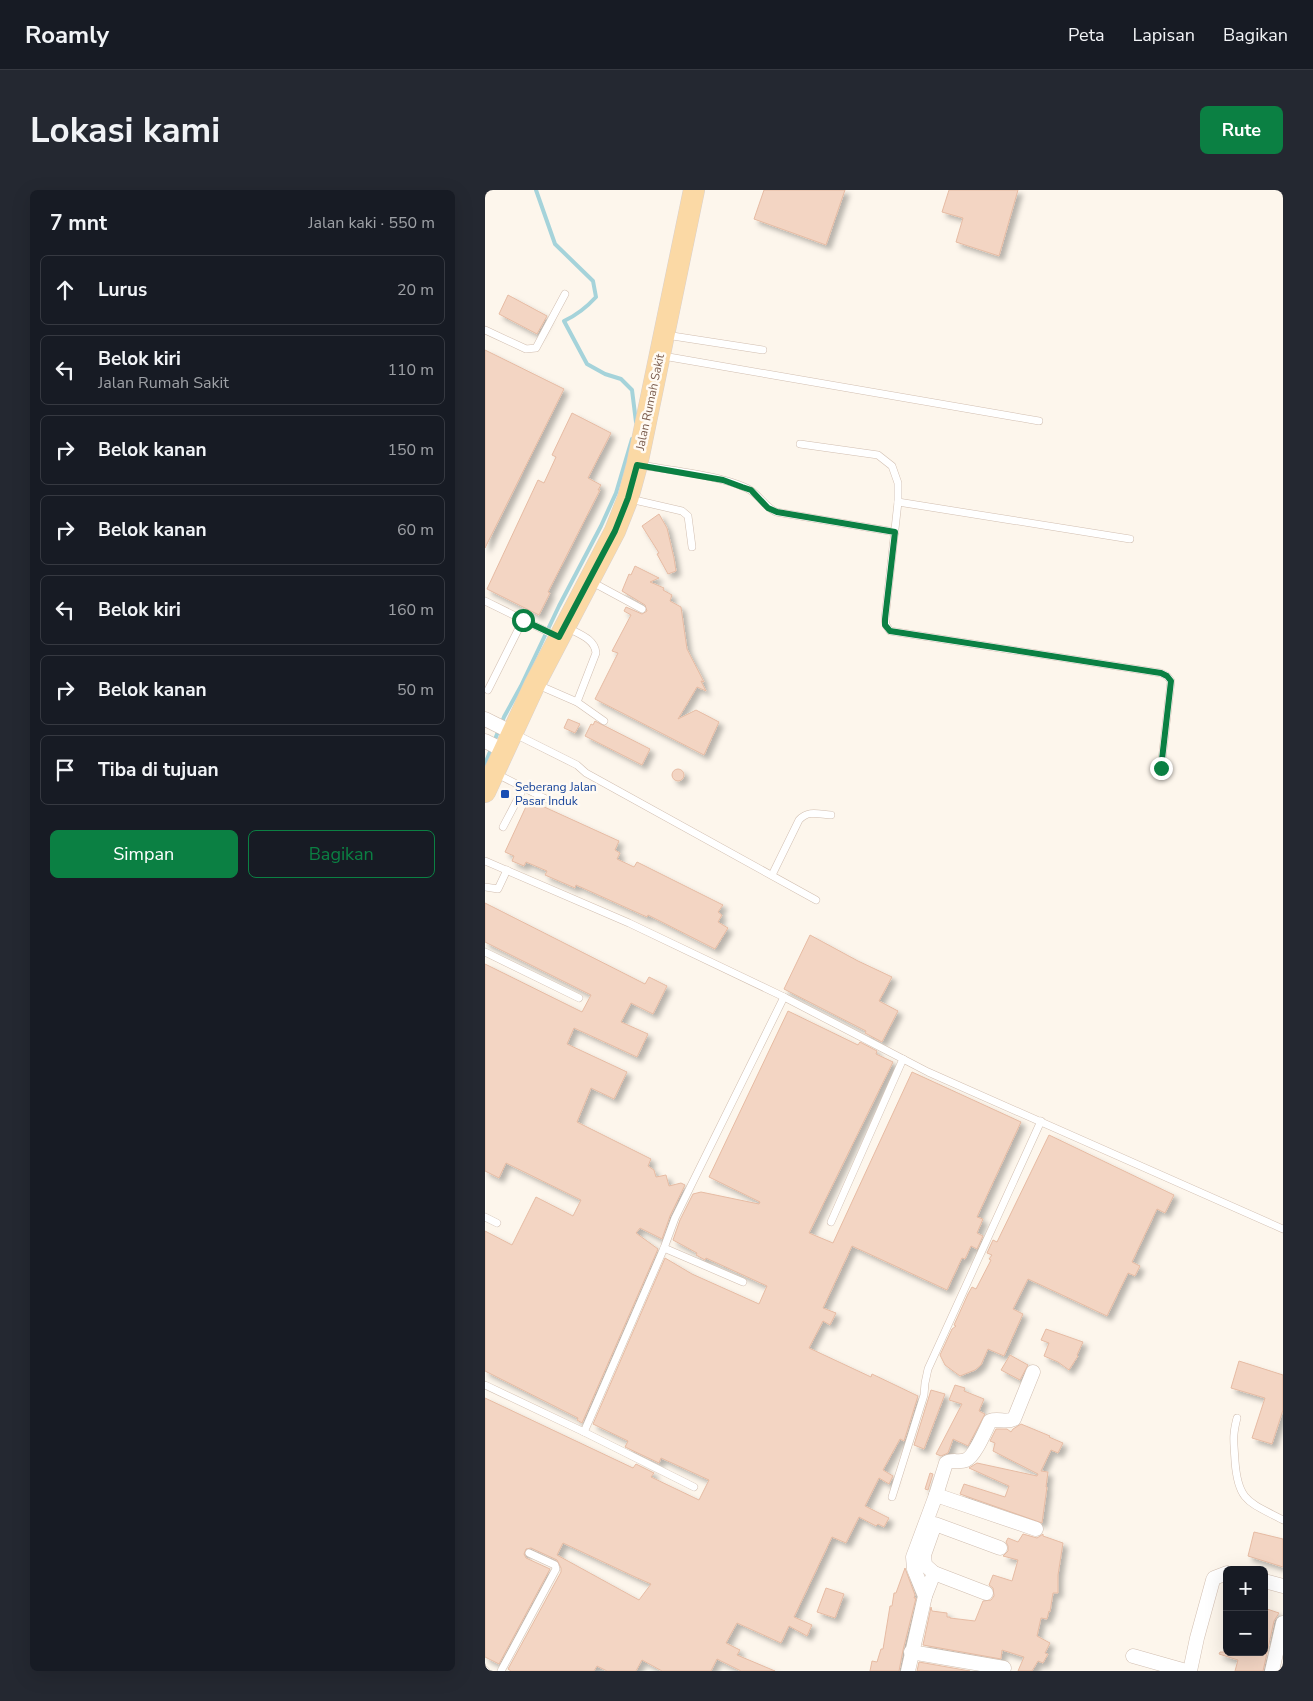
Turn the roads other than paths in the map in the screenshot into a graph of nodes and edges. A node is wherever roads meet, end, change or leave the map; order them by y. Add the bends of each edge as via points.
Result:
1 (694, 190) edge
2 (565, 294) dead end
3 (485, 330) edge
4 (661, 345) junction
5 (763, 350) dead end
6 (1039, 421) dead end
7 (800, 444) dead end
8 (637, 465) junction
9 (628, 498) junction
10 (898, 502) junction
11 (895, 532) junction
12 (1130, 539) dead end
13 (692, 547) dead end
14 (589, 581) junction
15 (485, 601) edge
16 (642, 609) dead end
17 (523, 620) junction
18 (555, 632) junction
19 (535, 684) junction
20 (488, 690) dead end
21 (577, 702) junction
22 (604, 721) dead end
23 (496, 735) edge
24 (1161, 768) dead end
25 (495, 773) junction
26 (524, 787) junction
27 (485, 792) edge
28 (546, 799) dead end
29 (831, 815) dead end
30 (503, 828) dead end
31 (485, 861) edge
32 (507, 870) junction
33 (772, 875) junction
34 (485, 887) edge
35 (816, 900) dead end
36 (485, 952) edge
37 (784, 997) junction
38 (579, 998) dead end
39 (903, 1059) junction
40 (1041, 1121) junction
41 (485, 1217) edge
42 (831, 1222) dead end
43 (497, 1223) dead end
44 (1283, 1229) edge
45 (664, 1248) junction
46 (743, 1282) dead end
47 (1033, 1372) dead end
48 (485, 1385) edge
49 (1237, 1418) dead end
50 (584, 1432) junction
51 (694, 1487) dead end
52 (936, 1495) junction
53 (892, 1497) dead end
54 (1283, 1520) edge
55 (1035, 1529) dead end
56 (1001, 1548) dead end
57 (529, 1553) dead end
58 (934, 1573) junction
59 (1223, 1575) edge
60 (1268, 1582) edge
61 (1283, 1586) edge
62 (986, 1594) dead end
63 (925, 1596) junction
64 (1283, 1623) edge
65 (911, 1652) junction
66 (1133, 1656) dead end
67 (1004, 1668) dead end
68 (501, 1671) edge
69 (908, 1671) edge
70 (1186, 1671) edge
71 (1190, 1671) edge
72 (1271, 1671) edge

1 - 4 main road, Jalan Rumah Sakit
2 - 3 lane via 536,348 527,349
4 - 5 lane
4 - 6 lane
4 - 8 main road, Jalan Rumah Sakit
7 - 10 lane via 878,455 892,466 898,483
8 - 9 main road, Jalan Rumah Sakit
8 - 11 lane via 735,484 751,490 768,508 777,512
9 - 13 lane via 681,511 688,516
9 - 14 main road, Jalan Rumah Sakit
10 - 11 lane
10 - 12 lane
11 - 24 lane via 885,619 890,631 1167,676 1171,681
14 - 16 lane
14 - 18 main road, Jalan Rumah Sakit
15 - 17 lane
17 - 18 lane
17 - 20 lane
18 - 19 main road, Jalan Rumah Sakit
18 - 21 lane via 594,643 596,648
19 - 21 lane
19 - 23 main road, Jalan Rumah Sakit
21 - 22 lane
23 - 25 main road, Jalan Rumah Sakit
23 - 33 lane via 577,765 586,773
25 - 26 lane
25 - 27 main road, Jalan Rumah Sakit
26 - 28 lane
26 - 30 lane
29 - 33 lane via 803,815
31 - 32 lane
32 - 34 lane via 498,889
32 - 37 lane via 629,923
33 - 35 lane
36 - 38 lane
37 - 39 lane
37 - 45 lane via 675,1218
39 - 40 lane
39 - 42 lane
40 - 44 lane
40 - 53 lane via 928,1369 924,1394
41 - 43 lane
45 - 46 lane
45 - 50 lane
47 - 52 street via 1014,1419 990,1421 972,1456 965,1461 946,1463
48 - 50 lane
49 - 54 lane via 1233,1435 1239,1491 1250,1502
50 - 51 lane
52 - 55 street
52 - 63 street via 913,1557
56 - 58 street via 935,1524 924,1555 925,1565
57 - 68 lane via 555,1565 556,1569
58 - 62 street
58 - 63 street
59 - 71 street via 1213,1580
60 - 61 street
63 - 65 street
64 - 72 street
65 - 67 street
65 - 69 street
66 - 70 street

